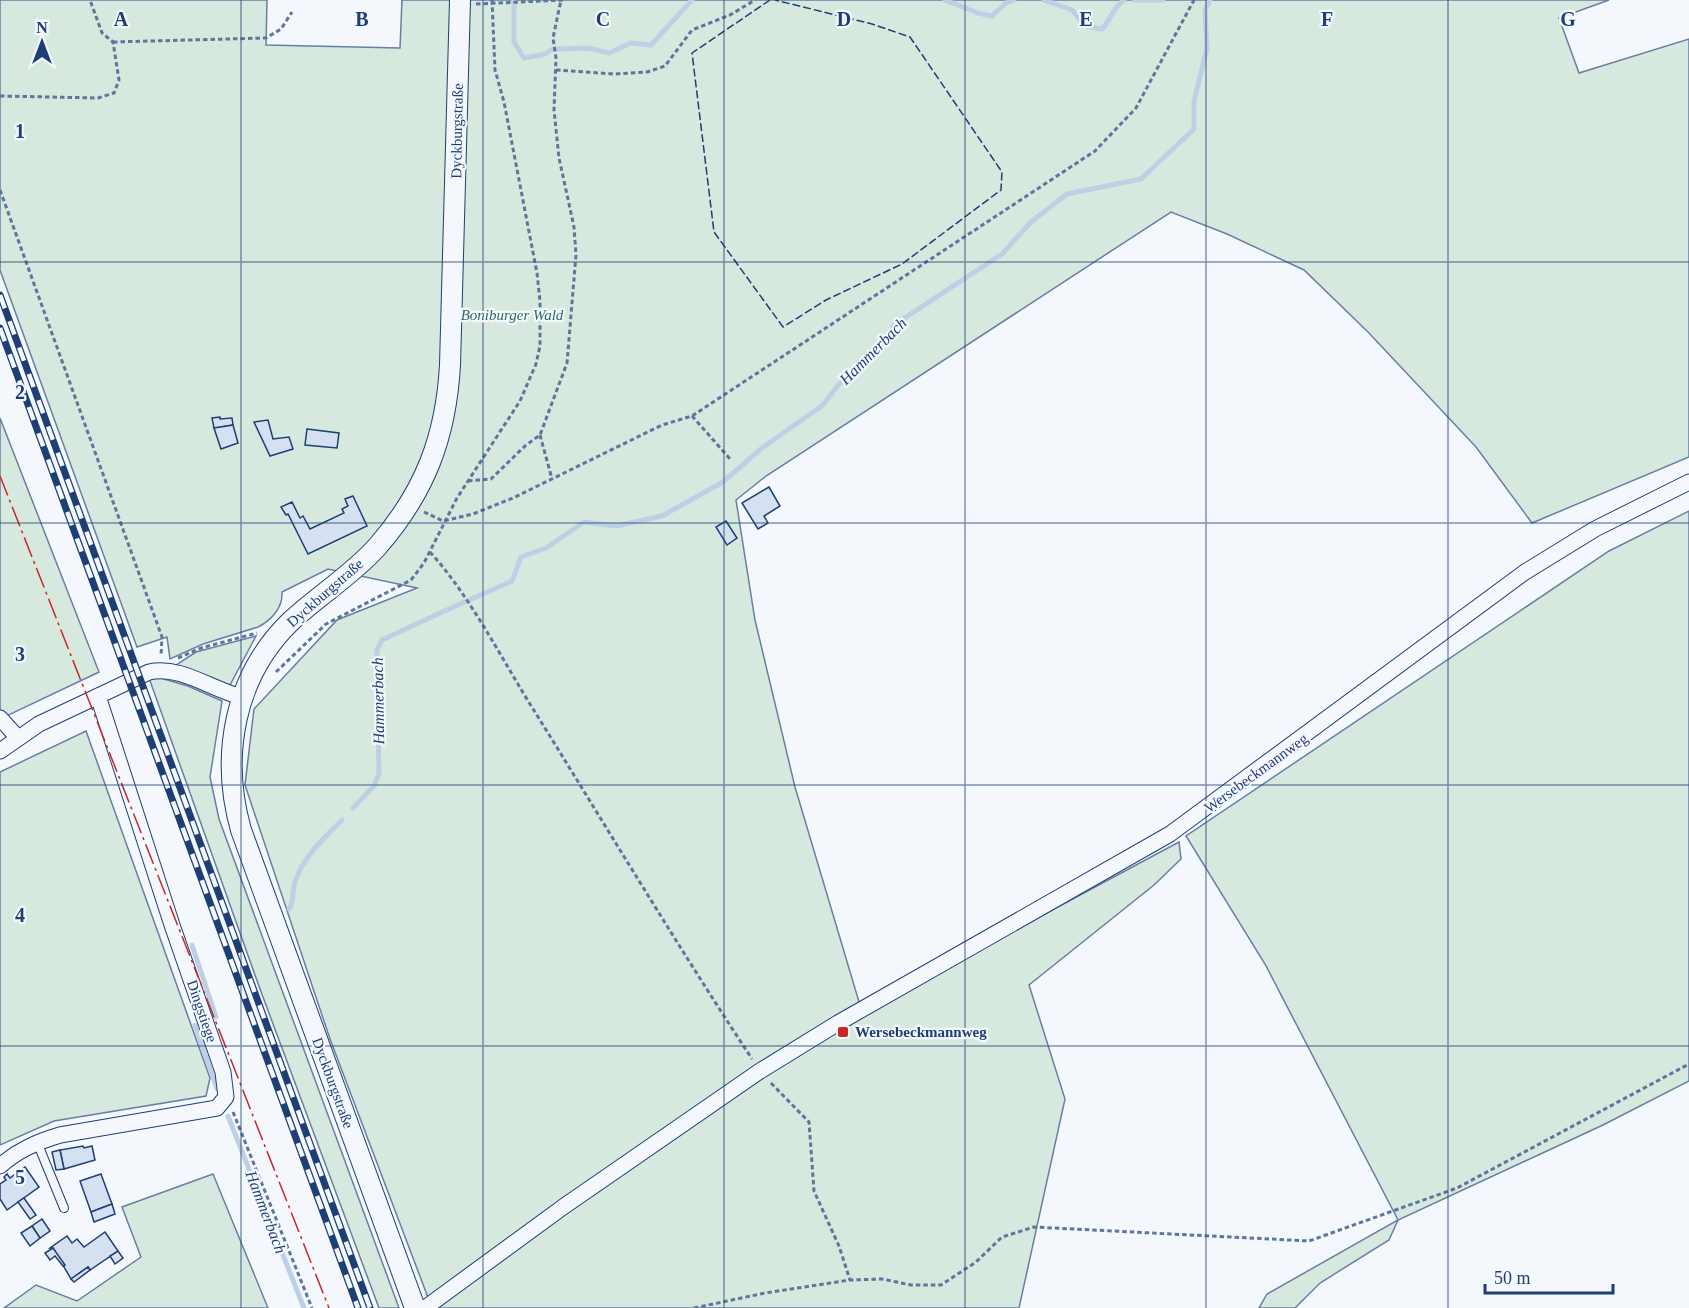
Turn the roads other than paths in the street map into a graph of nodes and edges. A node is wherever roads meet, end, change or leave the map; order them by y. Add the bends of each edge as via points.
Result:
1 (460, 0) edge
2 (1689, 482) edge
3 (98, 696) junction
4 (242, 698) junction
5 (0, 718) edge
6 (18, 738) junction
7 (0, 751) edge
8 (37, 1142) junction
9 (0, 1167) edge
10 (64, 1208) dead end
11 (415, 1308) edge
12 (424, 1308) edge

1 - 4 street, Dyckburgstraße via 450,365 440,438 421,483 386,536 361,563 283,630 256,666
2 - 12 street, Wersebeckmannweg via 1595,529 1525,572 1170,834 760,1071
3 - 4 street via 164,670
3 - 6 street
3 - 8 street, Dingstiege via 223,1072 226,1096 217,1108
4 - 11 street, Dyckburgstraße via 234,725 230,772 241,831
5 - 6 street
6 - 7 street
8 - 9 street
8 - 10 lane

